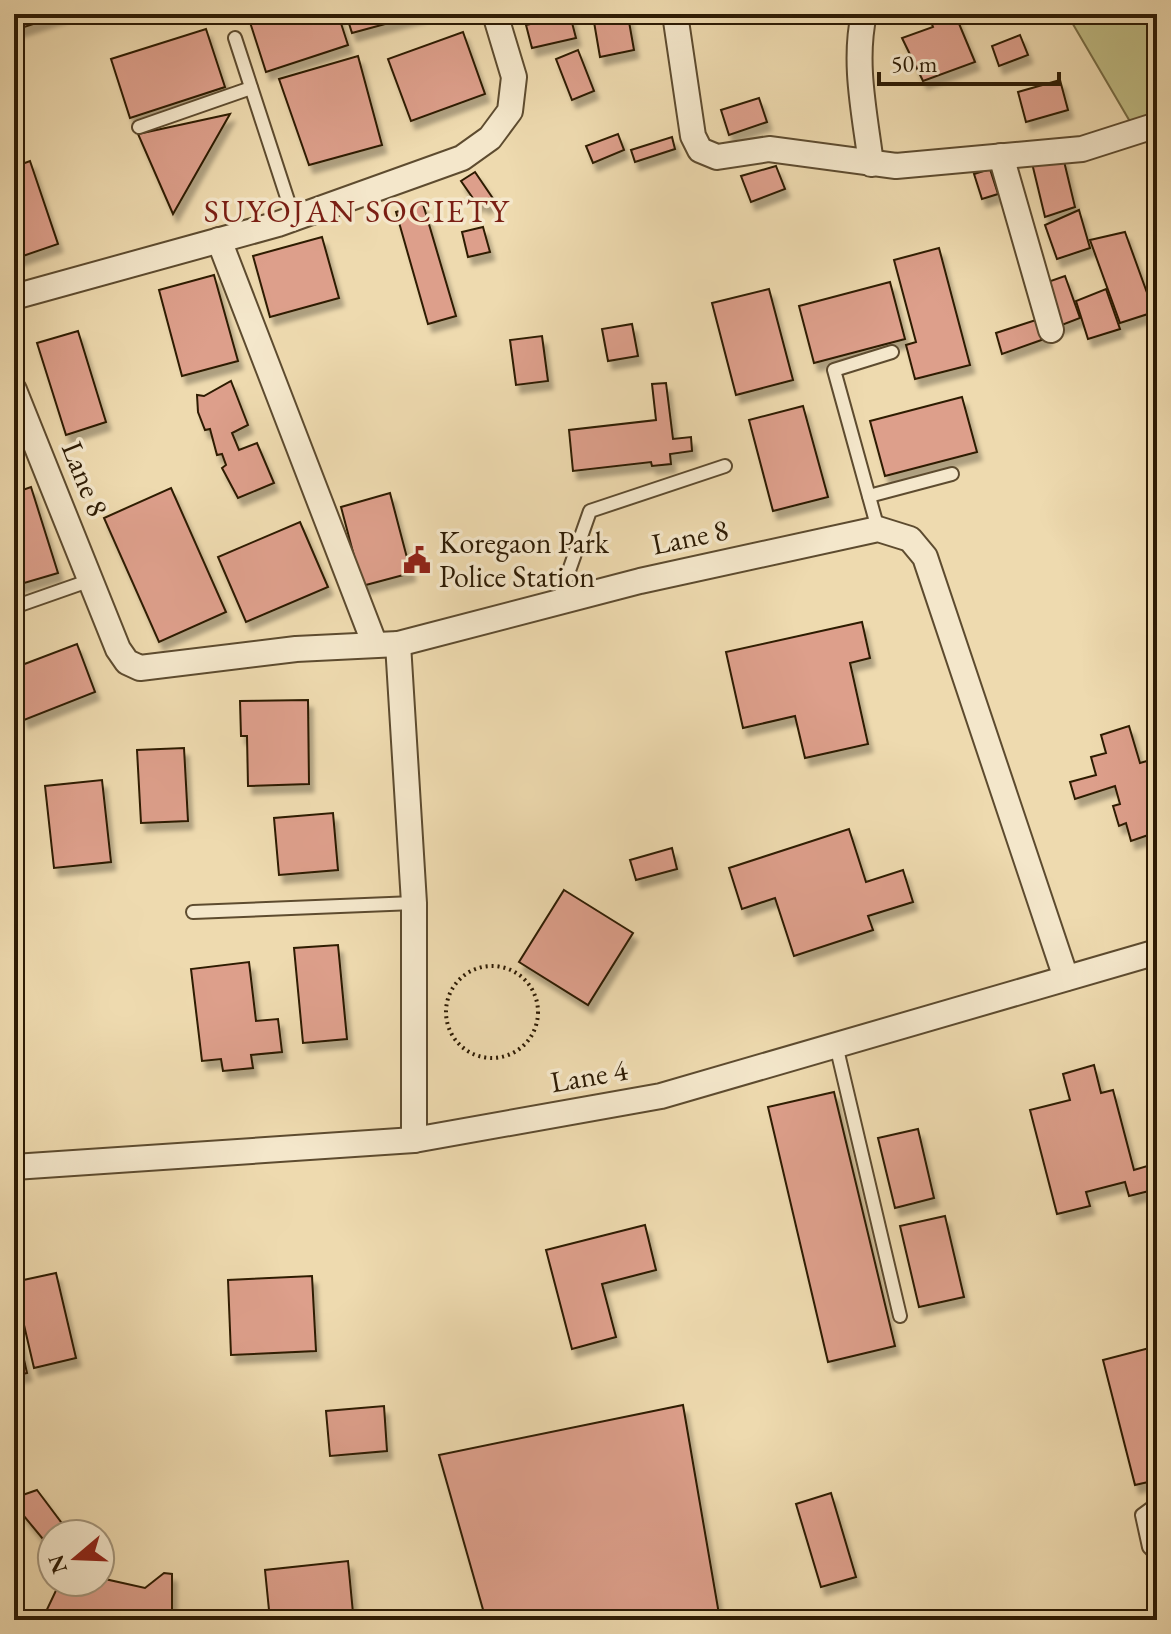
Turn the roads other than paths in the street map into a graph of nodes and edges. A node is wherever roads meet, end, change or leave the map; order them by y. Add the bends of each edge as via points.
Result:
1 (495, 14) edge
2 (675, 14) edge
3 (864, 14) edge
4 (235, 38) dead end
5 (251, 88) junction
6 (1157, 125) edge
7 (139, 127) dead end
8 (1001, 156) junction
9 (871, 164) junction
10 (294, 219) junction
11 (219, 240) junction
12 (14, 297) edge
13 (1051, 330) dead end
14 (892, 352) dead end
15 (14, 390) edge
16 (725, 466) dead end
17 (952, 474) dead end
18 (869, 496) junction
19 (878, 529) junction
20 (91, 580) junction
21 (558, 602) junction
22 (14, 607) edge
23 (386, 645) junction
24 (414, 903) junction
25 (193, 912) dead end
26 (1157, 952) edge
27 (1066, 978) junction
28 (836, 1045) junction
29 (414, 1140) junction
30 (14, 1167) edge
31 (900, 1316) dead end
32 (1157, 1504) edge
33 (1157, 1555) edge

1 - 10 street via 514,77 510,111 490,138 462,158
2 - 9 street via 693,136 700,150 717,157 780,150
3 - 9 street via 860,74
4 - 5 lane
5 - 7 lane
5 - 10 lane
6 - 8 street via 1082,149
8 - 9 street
8 - 13 street
10 - 11 street
11 - 12 street
11 - 23 street
14 - 18 lane via 834,370
15 - 20 street, Lane 8
16 - 21 lane via 590,511
17 - 18 lane
18 - 19 lane
19 - 21 street, Lane 8
19 - 27 street via 910,539 925,557
20 - 22 lane
20 - 23 street, Lane 8 via 118,649 140,668 296,649
21 - 23 street, Lane 8
23 - 24 street
24 - 25 lane
24 - 29 street
26 - 27 street, Lane 4
27 - 28 street, Lane 4
28 - 29 street, Lane 4 via 661,1096
28 - 31 lane
29 - 30 street, Lane 4
32 - 33 lane via 1142,1515 1149,1547

